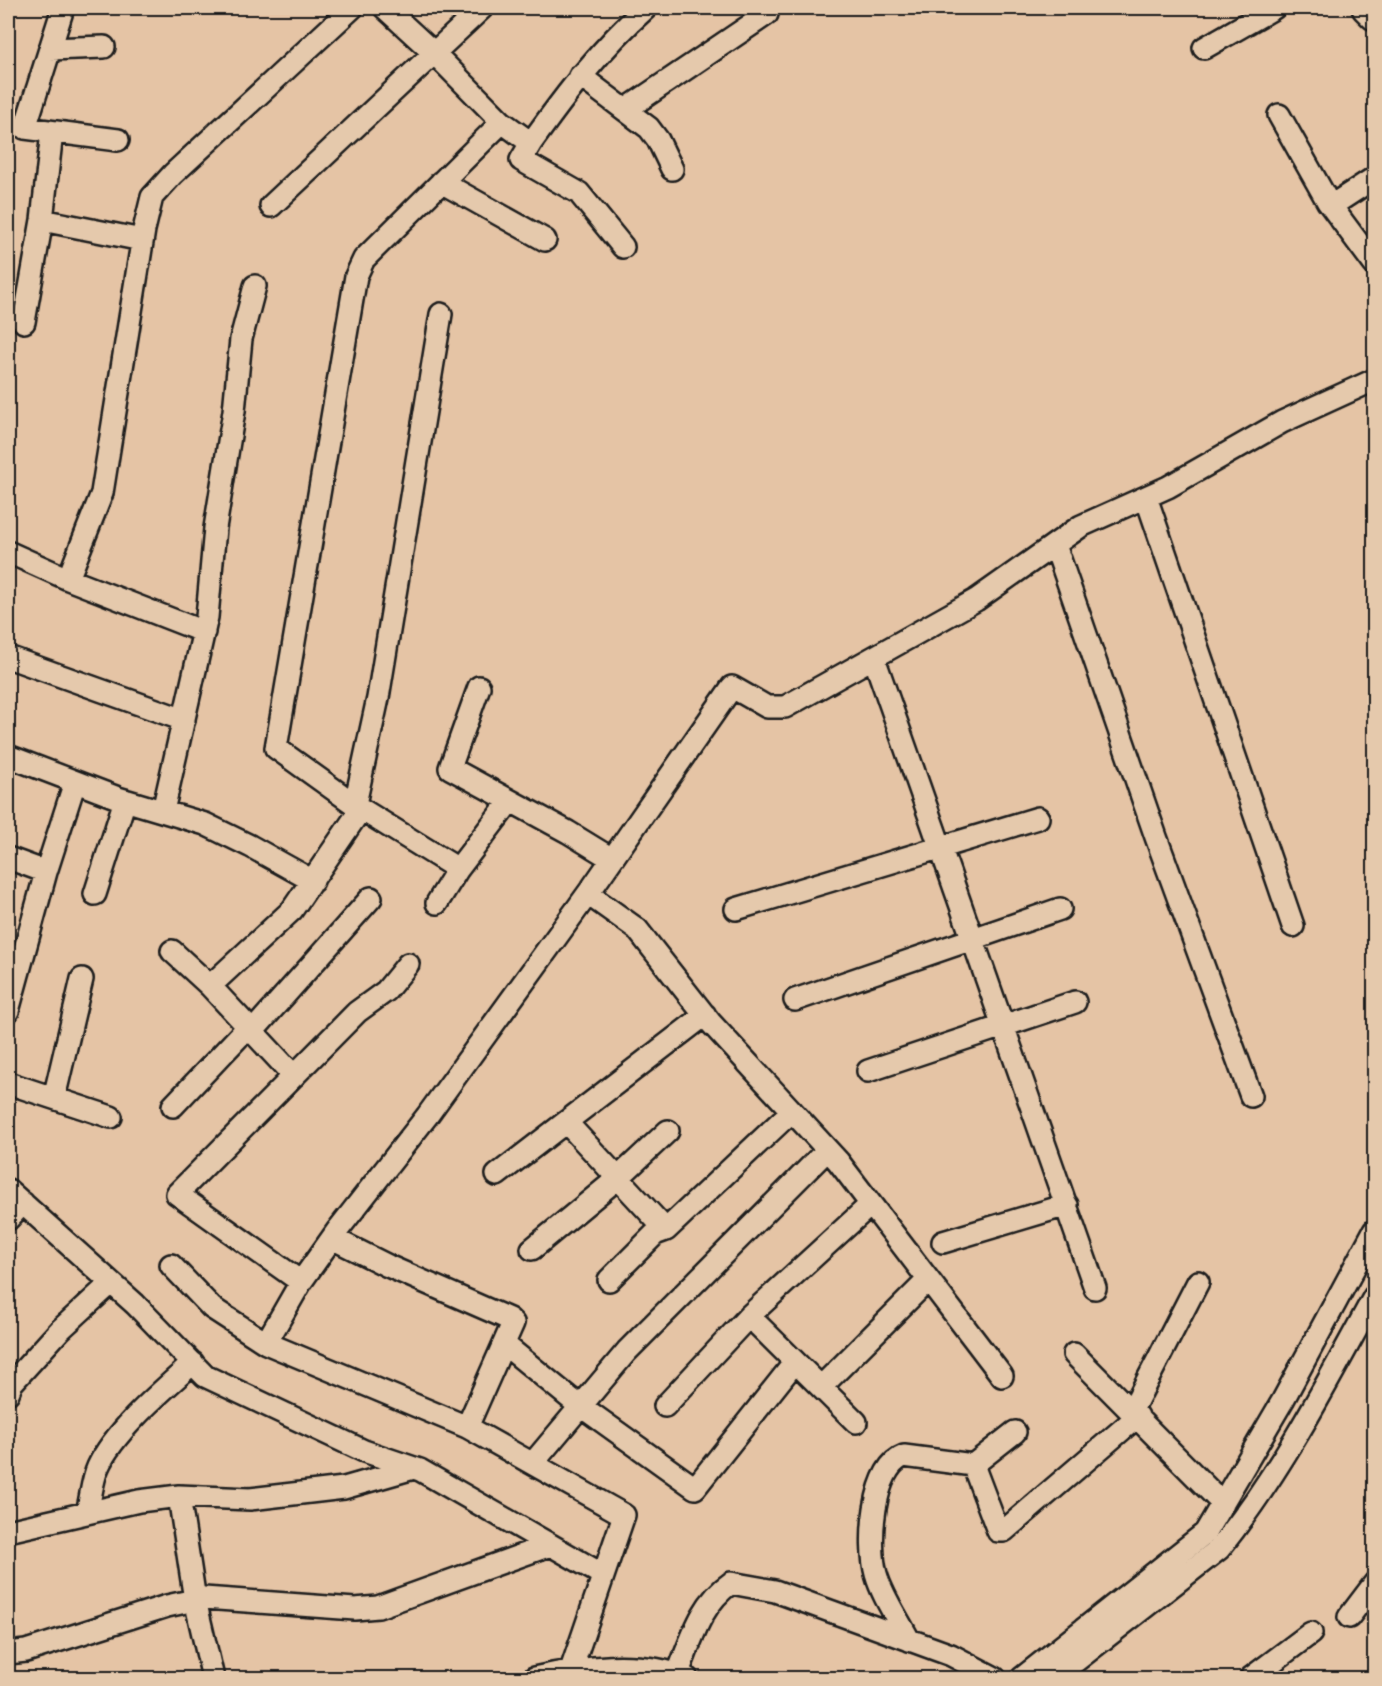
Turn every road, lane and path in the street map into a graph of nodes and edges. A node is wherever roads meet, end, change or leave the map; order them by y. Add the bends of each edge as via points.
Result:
1 (63, 8) edge
2 (352, 8) edge
3 (385, 8) edge
4 (482, 8) edge
5 (646, 8) edge
6 (1274, 8) edge
7 (1366, 8) edge
8 (767, 14) dead end
9 (1374, 16) edge
10 (104, 47) dead end
11 (1204, 48) dead end
12 (50, 49) junction
13 (435, 54) junction
14 (580, 76) junction
15 (625, 110) junction
16 (1279, 114) dead end
17 (501, 122) junction
18 (52, 132) junction
19 (118, 140) dead end
20 (531, 143) junction
21 (672, 169) dead end
22 (1374, 178) edge
23 (441, 182) junction
24 (271, 206) dead end
25 (1331, 206) junction
26 (42, 220) junction
27 (142, 240) junction
28 (545, 240) dead end
29 (623, 247) dead end
30 (1374, 264) edge
31 (255, 286) dead end
32 (441, 314) dead end
33 (24, 322) dead end
34 (1374, 380) edge
35 (1146, 497) junction
36 (1054, 545) junction
37 (8, 552) edge
38 (68, 579) junction
39 (204, 632) junction
40 (8, 657) edge
41 (874, 658) junction
42 (479, 687) dead end
43 (184, 720) junction
44 (8, 756) edge
45 (75, 782) junction
46 (125, 800) junction
47 (510, 801) junction
48 (358, 807) junction
49 (162, 811) junction
50 (1038, 818) dead end
51 (942, 847) junction
52 (8, 858) edge
53 (612, 859) junction
54 (458, 869) junction
55 (46, 872) junction
56 (313, 881) junction
57 (95, 894) dead end
58 (588, 894) junction
59 (371, 898) dead end
60 (437, 903) dead end
61 (736, 909) dead end
62 (1060, 909) dead end
63 (1293, 926) dead end
64 (975, 939) junction
65 (172, 951) dead end
66 (408, 963) dead end
67 (82, 979) dead end
68 (210, 986) junction
69 (795, 1000) dead end
70 (1075, 1002) dead end
71 (8, 1011) edge
72 (705, 1015) junction
73 (1004, 1026) junction
74 (250, 1030) junction
75 (868, 1071) dead end
76 (294, 1076) junction
77 (8, 1083) edge
78 (1251, 1096) dead end
79 (54, 1098) junction
80 (173, 1106) dead end
81 (792, 1111) junction
82 (111, 1117) dead end
83 (566, 1122) junction
84 (668, 1131) dead end
85 (828, 1150) junction
86 (497, 1175) dead end
87 (618, 1178) junction
88 (15, 1196) edge
89 (870, 1204) junction
90 (1066, 1205) junction
91 (8, 1219) edge
92 (666, 1230) junction
93 (1374, 1231) edge
94 (332, 1238) junction
95 (943, 1242) dead end
96 (532, 1248) dead end
97 (171, 1265) dead end
98 (609, 1280) dead end
99 (928, 1280) junction
100 (111, 1282) junction
101 (301, 1282) junction
102 (1198, 1282) dead end
103 (1095, 1288) dead end
104 (1374, 1297) edge
105 (749, 1316) junction
106 (266, 1343) junction
107 (504, 1344) junction
108 (1074, 1354) dead end
109 (795, 1362) junction
110 (193, 1363) junction
111 (1002, 1376) dead end
112 (821, 1387) junction
113 (8, 1393) edge
114 (580, 1406) junction
115 (665, 1406) dead end
116 (1135, 1413) junction
117 (856, 1422) dead end
118 (467, 1427) junction
119 (1015, 1432) dead end
120 (533, 1463) junction
121 (973, 1465) junction
122 (414, 1468) junction
123 (178, 1496) junction
124 (1223, 1504) junction
125 (87, 1512) junction
126 (8, 1531) edge
127 (550, 1545) junction
128 (603, 1575) junction
129 (1374, 1584) edge
130 (195, 1600) junction
131 (1360, 1614) edge
132 (1311, 1633) dead end
133 (909, 1640) junction
134 (8, 1653) edge
135 (571, 1670) junction
136 (682, 1677) edge
137 (213, 1678) edge
138 (534, 1678) edge
139 (995, 1678) edge
140 (1022, 1678) edge
141 (1054, 1678) edge
142 (1251, 1678) edge

1 - 12 street
2 - 27 street via 173,174 153,197
3 - 13 street
4 - 13 street
5 - 14 street
6 - 11 street
7 - 9 main road
8 - 15 street
10 - 12 street
12 - 18 street via 25,129
13 - 17 street
13 - 24 street
14 - 15 street
14 - 20 street
15 - 21 street via 649,128
16 - 25 street
17 - 20 street
17 - 23 street
18 - 19 street
18 - 26 street
20 - 29 street via 521,160 579,193
22 - 25 street
23 - 28 street
23 - 48 street via 364,259 356,276 276,748
25 - 30 street
26 - 27 street
26 - 33 street
27 - 38 street via 102,493
31 - 39 street via 242,339
32 - 48 street
34 - 35 street via 1282,422
35 - 36 street via 1081,526
35 - 63 street
36 - 41 street via 976,600
36 - 78 street
37 - 38 street
38 - 39 street
39 - 43 street
40 - 43 street
41 - 51 street
41 - 53 street via 785,706 766,707 732,687
42 - 47 street via 450,768
43 - 49 street
44 - 45 street
45 - 46 street
45 - 55 street
46 - 49 street
46 - 57 street
47 - 53 street
47 - 54 street
48 - 54 street
48 - 56 street
49 - 56 street via 205,824
50 - 51 street
51 - 61 street
51 - 64 street
52 - 55 street
53 - 58 street
54 - 60 street
55 - 71 street
56 - 68 street via 292,910
58 - 72 street via 637,929
58 - 94 street via 428,1116
59 - 74 street
62 - 64 street
64 - 69 street
64 - 73 street
65 - 68 street
66 - 76 street via 386,991 357,1012
67 - 79 street
68 - 74 street
70 - 73 street
72 - 81 street
72 - 83 street
73 - 75 street
73 - 90 street
74 - 76 street
74 - 80 street
76 - 101 street via 177,1194
77 - 79 street
79 - 82 street
81 - 85 street
81 - 92 street
83 - 86 street
83 - 87 street
84 - 87 street
85 - 89 street
85 - 114 street via 627,1351
87 - 92 street
87 - 96 street
88 - 91 street
88 - 100 street
89 - 99 street
89 - 105 street
90 - 95 street
90 - 103 street
92 - 98 street via 655,1234
93 - 124 street
94 - 101 street
94 - 107 street via 509,1319 512,1326
97 - 106 street via 212,1308
99 - 111 street
99 - 112 street
100 - 110 street
100 - 113 street via 60,1330 12,1383
101 - 106 street
102 - 116 street
104 - 141 street via 1309,1414 1220,1549
105 - 109 street
105 - 115 street
106 - 118 street
107 - 114 street
107 - 118 street
108 - 116 street
109 - 112 street
109 - 114 street via 695,1488
110 - 122 street via 205,1376 267,1407 364,1451
110 - 125 street via 156,1395 111,1447 98,1467
112 - 117 street
114 - 120 street
116 - 121 street via 1004,1531 998,1531
116 - 124 street
118 - 120 street
119 - 121 street
120 - 128 street via 624,1515
121 - 133 street via 904,1456 889,1467 877,1500 871,1548 876,1575
122 - 123 street via 344,1488 250,1499
122 - 127 street
123 - 125 street
123 - 130 street
124 - 140 street via 1205,1533
125 - 126 street
127 - 128 street
127 - 130 street via 378,1606 355,1609 234,1598
128 - 135 street
129 - 131 street
130 - 134 street
130 - 137 street
132 - 142 street
133 - 136 street via 776,1591 731,1583 716,1593 703,1614
133 - 139 street via 951,1655
135 - 136 street via 638,1668
135 - 138 street

